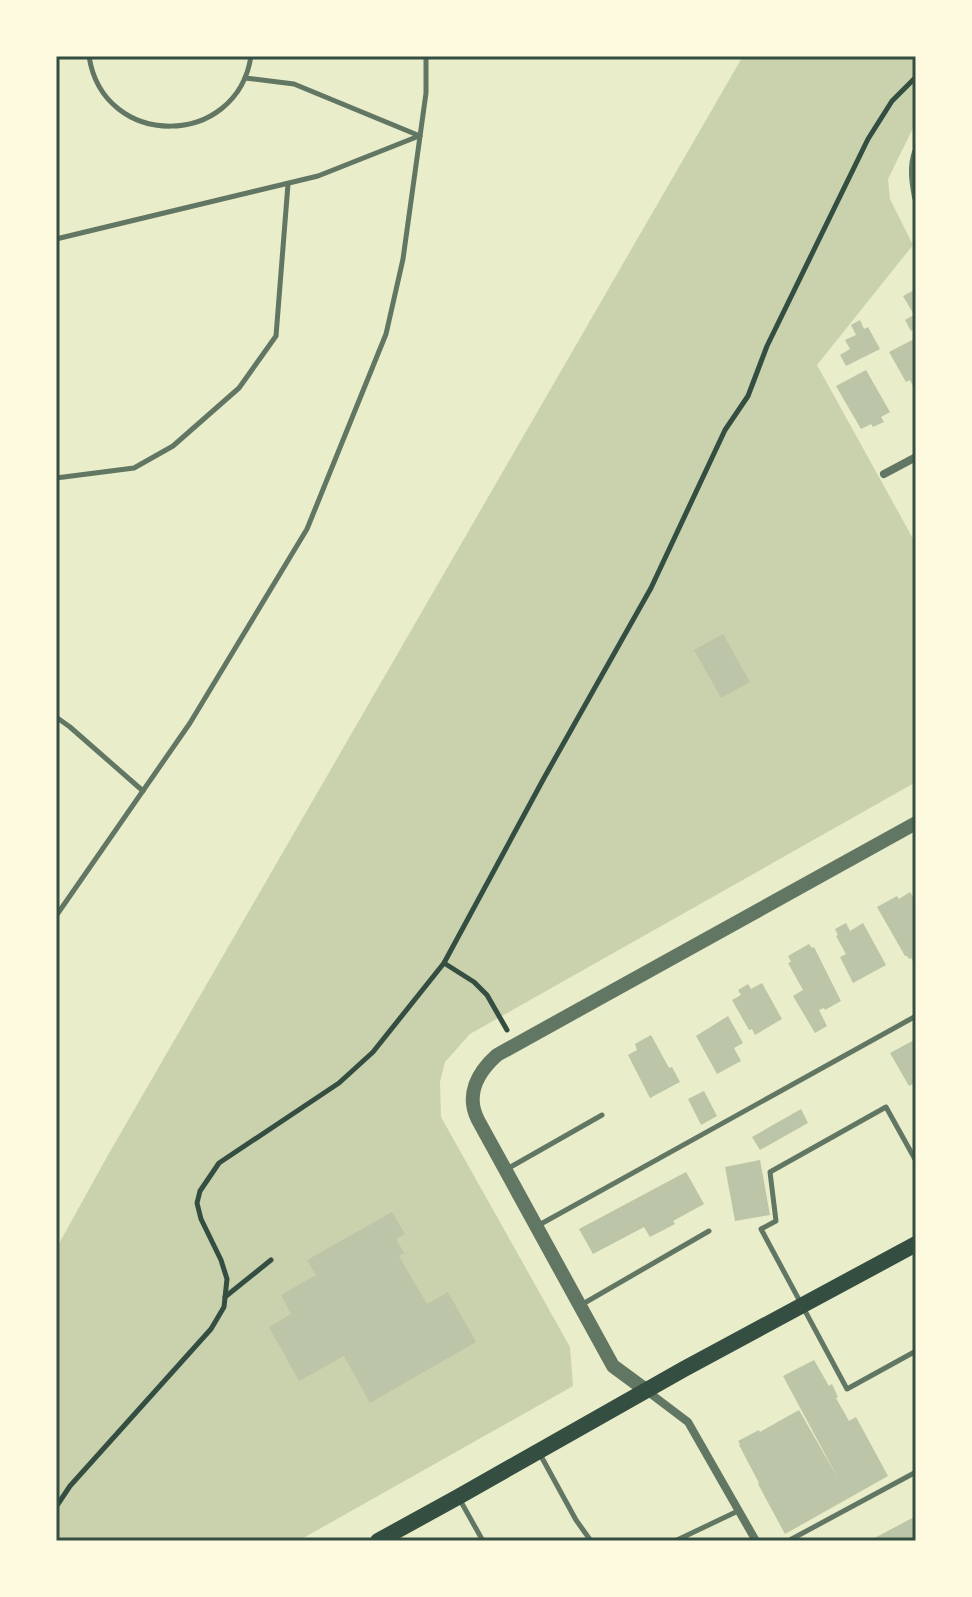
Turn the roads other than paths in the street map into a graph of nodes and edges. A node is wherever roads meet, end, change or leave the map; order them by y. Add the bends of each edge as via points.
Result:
1 (89, 56) edge
2 (251, 56) edge
3 (426, 56) edge
4 (245, 78) junction
5 (420, 136) junction
6 (916, 152) edge
7 (288, 184) junction
8 (916, 197) edge
9 (56, 239) edge
10 (916, 457) edge
11 (884, 474) dead end
12 (56, 478) edge
13 (56, 717) edge
14 (143, 791) junction
15 (916, 823) edge
16 (56, 916) edge
17 (916, 1016) edge
18 (602, 1115) dead end
19 (916, 1161) edge
20 (506, 1170) junction
21 (537, 1226) junction
22 (709, 1231) dead end
23 (916, 1244) edge
24 (580, 1306) junction
25 (802, 1306) junction
26 (916, 1351) edge
27 (647, 1391) junction
28 (538, 1452) junction
29 (916, 1472) edge
30 (458, 1497) junction
31 (738, 1511) junction
32 (378, 1541) edge
33 (483, 1541) edge
34 (591, 1541) edge
35 (675, 1541) edge
36 (756, 1541) edge
37 (788, 1541) edge

1 - 4 lane via 107,99 155,126 208,118 236,94
2 - 4 lane
3 - 5 lane
4 - 5 lane via 294,84
5 - 7 lane
5 - 14 lane via 403,259 386,334 307,529
6 - 8 street
7 - 9 lane
7 - 12 lane via 276,336 239,388 173,446 134,468
10 - 11 street
13 - 14 lane
14 - 16 lane
15 - 20 street via 497,1055 480,1072 474,1112
17 - 21 lane
18 - 20 lane
19 - 25 lane via 886,1107 770,1172 776,1221 761,1229
20 - 21 street
21 - 24 street
22 - 24 lane
23 - 25 main road
24 - 27 street via 613,1366
25 - 26 lane via 847,1389
25 - 27 main road
27 - 28 main road
27 - 31 street via 688,1422
28 - 30 main road
28 - 34 lane
29 - 37 lane
30 - 32 main road
30 - 33 lane
31 - 35 lane
31 - 36 street

